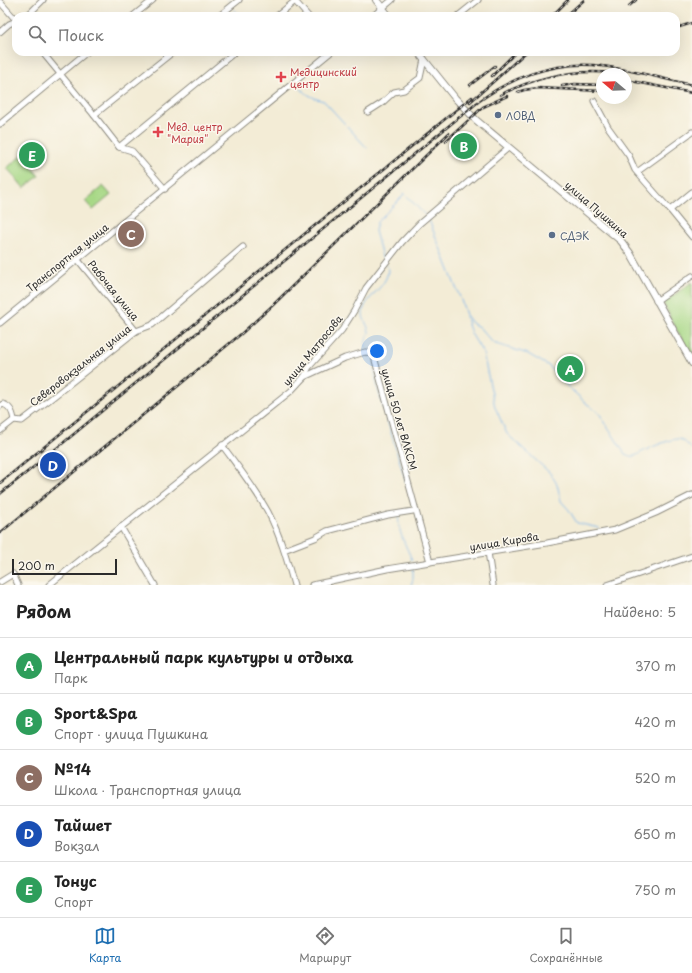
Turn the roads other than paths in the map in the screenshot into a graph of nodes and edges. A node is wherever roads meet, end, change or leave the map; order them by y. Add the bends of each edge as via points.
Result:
1 (43, 0) edge
2 (153, 0) edge
3 (239, 0) edge
4 (294, 0) edge
5 (376, 0) edge
6 (392, 0) edge
7 (478, 0) edge
8 (0, 2) edge
9 (382, 8) junction
10 (31, 12) edge
11 (138, 12) edge
12 (224, 12) edge
13 (281, 12) edge
14 (304, 12) edge
15 (378, 12) edge
16 (386, 12) edge
17 (463, 12) edge
18 (12, 16) edge
19 (12, 22) edge
20 (0, 32) edge
21 (45, 56) edge
22 (83, 56) edge
23 (168, 56) edge
24 (230, 56) edge
25 (326, 56) edge
26 (421, 56) edge
27 (424, 59) junction
28 (60, 75) junction
29 (594, 101) dead end
30 (368, 112) dead end
31 (94, 115) junction
32 (0, 124) edge
33 (692, 132) edge
34 (119, 147) junction
35 (508, 148) junction
36 (637, 172) junction
37 (165, 189) junction
38 (692, 192) edge
39 (670, 210) junction
40 (692, 237) edge
41 (243, 246) dead end
42 (78, 260) junction
43 (692, 276) edge
44 (656, 301) junction
45 (0, 323) edge
46 (136, 331) junction
47 (692, 363) edge
48 (304, 377) junction
49 (0, 406) edge
50 (14, 420) junction
51 (0, 432) edge
52 (222, 445) junction
53 (691, 495) edge
54 (692, 502) edge
55 (413, 511) dead end
56 (121, 527) junction
57 (284, 550) junction
58 (488, 552) junction
59 (692, 556) edge
60 (430, 562) junction
61 (0, 582) edge
62 (18, 585) edge
63 (49, 585) edge
64 (155, 585) edge
65 (294, 585) edge
66 (312, 585) edge
67 (493, 585) edge
68 (607, 585) edge

1 - 10 street
2 - 11 street
3 - 12 street
4 - 13 street
4 - 14 street
5 - 9 main road
6 - 9 street
7 - 17 street
8 - 18 street
9 - 15 street
9 - 16 main road
19 - 20 street
21 - 28 street
22 - 28 street
23 - 31 street
24 - 34 street
25 - 37 street, Транспортная улица
26 - 27 main road, улица Пушкина
27 - 30 street via 420,78 404,90 394,92
27 - 35 main road, улица Пушкина via 476,120
28 - 31 street
28 - 32 street
29 - 36 street
31 - 34 street
33 - 36 street
34 - 37 street via 132,150
35 - 44 main road, улица Пушкина via 621,241
35 - 48 street, улица Матросова via 419,224 402,242 366,288 342,330 309,367
36 - 39 street
37 - 42 street, Транспортная улица
38 - 39 street
39 - 40 street
41 - 46 street, Северовокзальная улица via 152,325
42 - 45 street, Транспортная улица
42 - 46 street, Рабочая улица
43 - 44 street
44 - 47 main road, улица Пушкина
46 - 50 street, Северовокзальная улица via 22,421
48 - 52 street, улица Матросова via 291,391
48 - 60 street, улица 50 лет ВЛКСМ via 345,358 365,352 373,353
49 - 50 street via 6,405 14,414
50 - 51 street, Северовокзальная улица
52 - 56 street, улица Матросова
52 - 57 street via 268,512
53 - 54 street
53 - 58 street, улица Кирова via 614,530
55 - 57 street via 326,531
56 - 63 street, улица Матросова
56 - 64 street
57 - 65 street
58 - 60 street, улица Кирова
58 - 67 street
59 - 68 street
60 - 66 street, улица Кирова
61 - 62 street via 13,574

